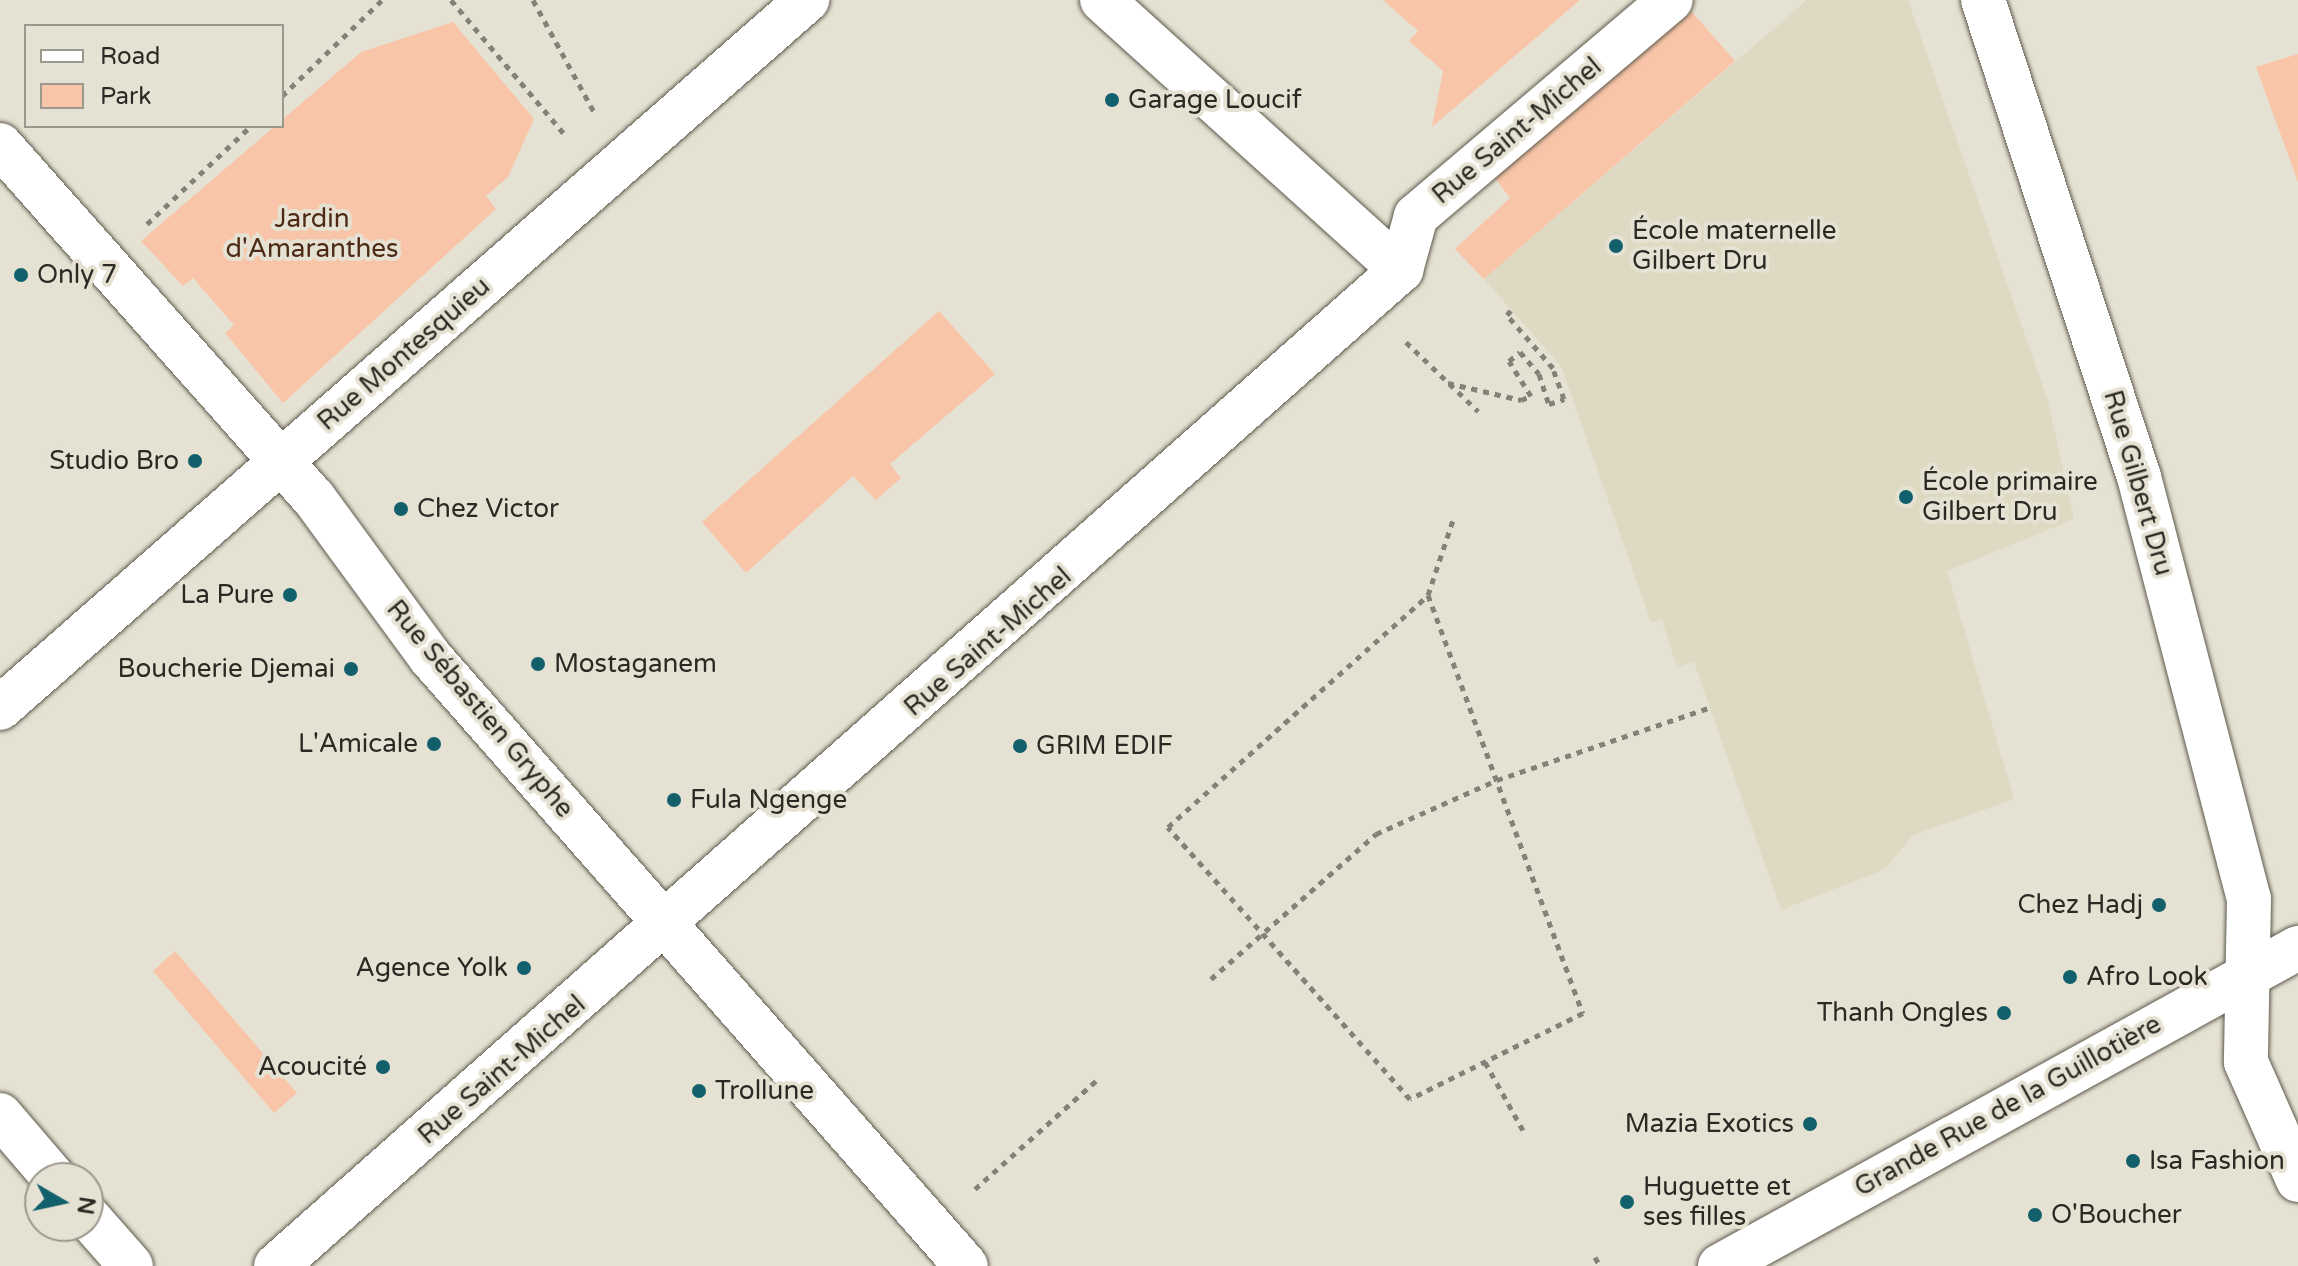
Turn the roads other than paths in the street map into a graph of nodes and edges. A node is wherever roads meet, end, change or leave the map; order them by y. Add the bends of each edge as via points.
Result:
1 (807, 0) edge
2 (1102, 0) edge
3 (1671, 0) edge
4 (1983, 0) edge
5 (0, 145) edge
6 (1401, 270) junction
7 (282, 461) junction
8 (0, 708) edge
9 (666, 926) junction
10 (2298, 948) edge
11 (2243, 975) junction
12 (0, 1115) edge
13 (40, 1162) edge
14 (2298, 1180) edge
15 (104, 1235) edge
16 (131, 1266) edge
17 (276, 1266) edge
18 (966, 1266) edge
19 (1720, 1266) edge

1 - 7 street, Rue Montesquieu
2 - 6 street
3 - 6 street, Rue Saint-Michel via 1416,216
4 - 11 street, Rue Gilbert Dru via 2139,477 2249,899
5 - 7 street, Rue Sébastien Gryphe
6 - 9 street, Rue Saint-Michel
7 - 8 street, Rue Montesquieu
7 - 9 street, Rue Sébastien Gryphe via 430,657
9 - 17 street, Rue Saint-Michel
9 - 18 street, Rue Sébastien Gryphe
10 - 11 street, Grande Rue de la Guillotière
11 - 14 street, Rue Gilbert Dru via 2246,1062
11 - 19 street, Grande Rue de la Guillotière
12 - 13 street
15 - 16 street

